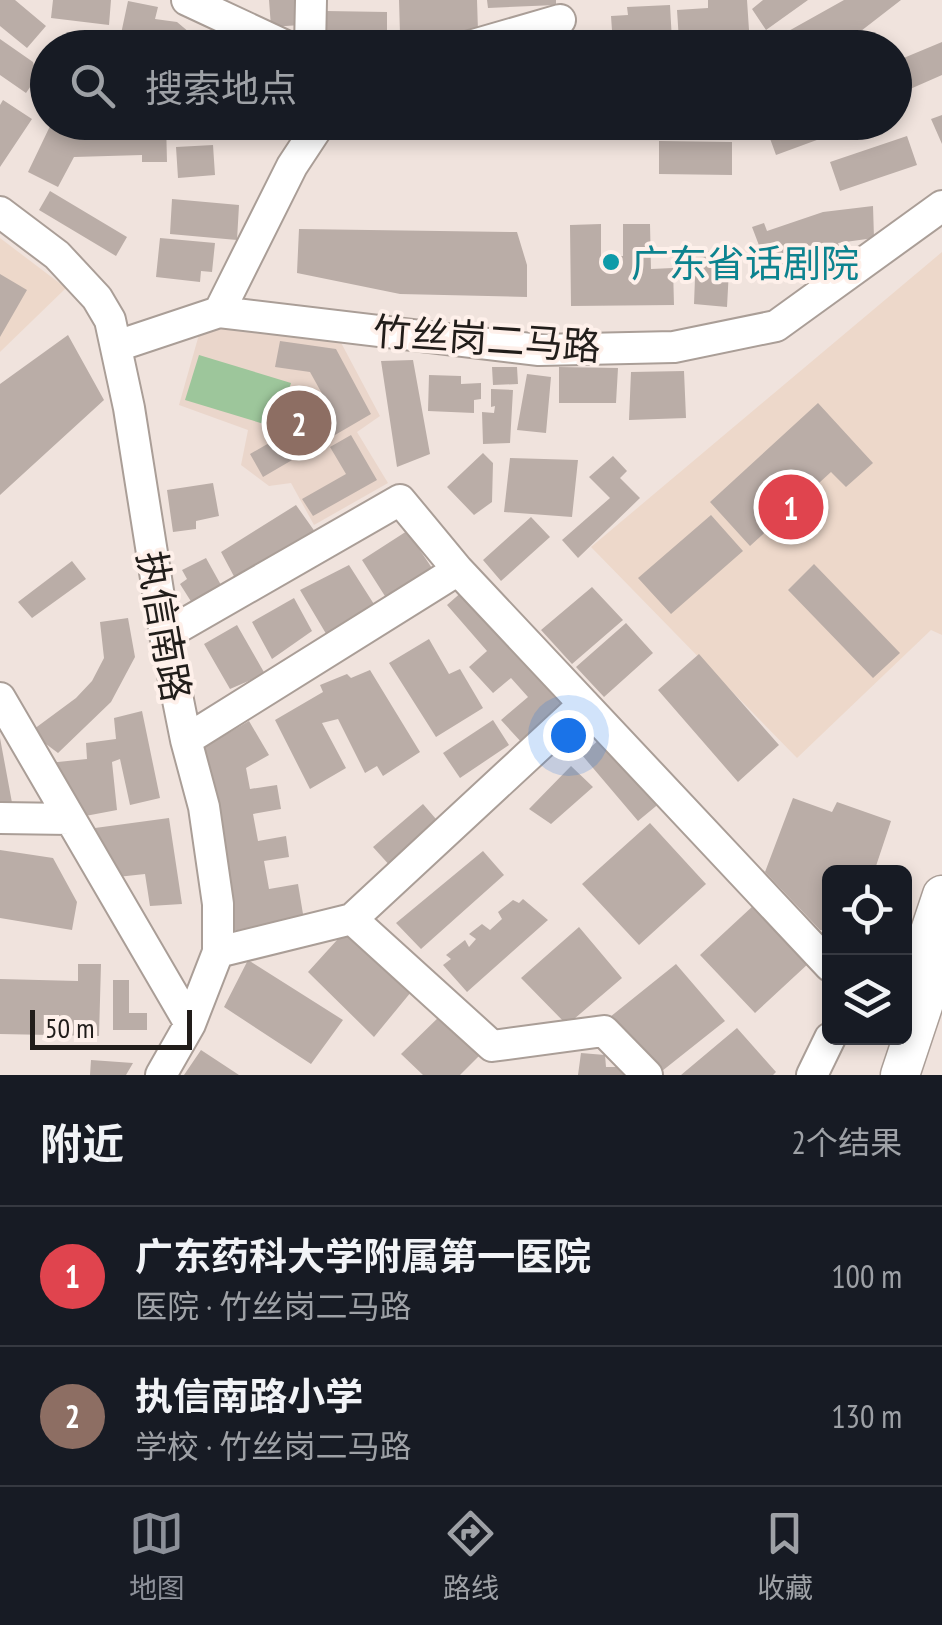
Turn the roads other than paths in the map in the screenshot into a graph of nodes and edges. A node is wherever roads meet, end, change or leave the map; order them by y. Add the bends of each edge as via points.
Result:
1 (187, 0) edge
2 (310, 0) edge
3 (560, 20) dead end
4 (251, 30) edge
5 (310, 30) edge
6 (525, 30) edge
7 (310, 140) edge
8 (942, 206) edge
9 (0, 212) edge
10 (219, 312) junction
11 (118, 346) junction
12 (458, 570) junction
13 (165, 635) junction
14 (0, 698) edge
15 (584, 704) junction
16 (186, 740) junction
17 (0, 818) edge
18 (70, 819) junction
19 (942, 895) edge
20 (352, 918) junction
21 (942, 949) edge
22 (218, 952) junction
23 (822, 957) edge
24 (912, 996) edge
25 (912, 1007) edge
26 (190, 1024) junction
27 (827, 1045) edge
28 (894, 1045) edge
29 (903, 1045) edge
30 (161, 1075) edge
31 (646, 1075) edge
32 (812, 1075) edge
33 (880, 1075) edge
34 (900, 1075) edge

1 - 4 street
2 - 5 street
3 - 6 street
7 - 10 street
8 - 10 street, 竹丝岗二马路 via 776,326 674,347 539,350
9 - 11 street, 执信南路 via 80,278 110,320
10 - 11 street, 竹丝岗二马路
11 - 13 street, 执信南路
12 - 13 street via 400,500
12 - 15 street
12 - 16 street
13 - 16 street, 执信南路
14 - 18 street
15 - 20 street
15 - 23 street
16 - 22 street, 执信南路 via 212,854
17 - 18 street
18 - 26 street
19 - 24 main road
20 - 22 street
20 - 31 street via 492,1046 604,1030
21 - 25 main road
22 - 26 street, 执信南路
26 - 30 street, 执信南路
27 - 32 street
28 - 33 main road
29 - 34 main road

